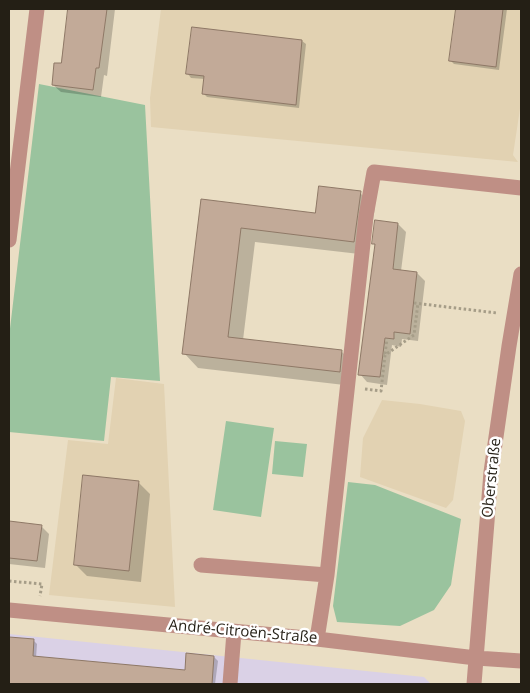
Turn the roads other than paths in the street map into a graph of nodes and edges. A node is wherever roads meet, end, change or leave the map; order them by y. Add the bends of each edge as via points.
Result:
1 (37, 9) edge
2 (521, 188) edge
3 (9, 240) edge
4 (521, 274) edge
5 (201, 565) dead end
6 (327, 575) junction
7 (9, 610) edge
8 (234, 632) junction
9 (317, 639) junction
10 (476, 658) junction
11 (521, 661) edge
12 (230, 684) edge
13 (474, 684) edge

1 - 3 street
2 - 6 street via 374,172 366,216
4 - 10 street, Oberstraße via 491,472
5 - 6 street
6 - 9 street
7 - 8 street, André-Citroën-Straße
8 - 9 street, André-Citroën-Straße
8 - 12 street
9 - 10 street, André-Citroën-Straße
10 - 11 street, André-Citroën-Straße
10 - 13 street, Oberstraße

